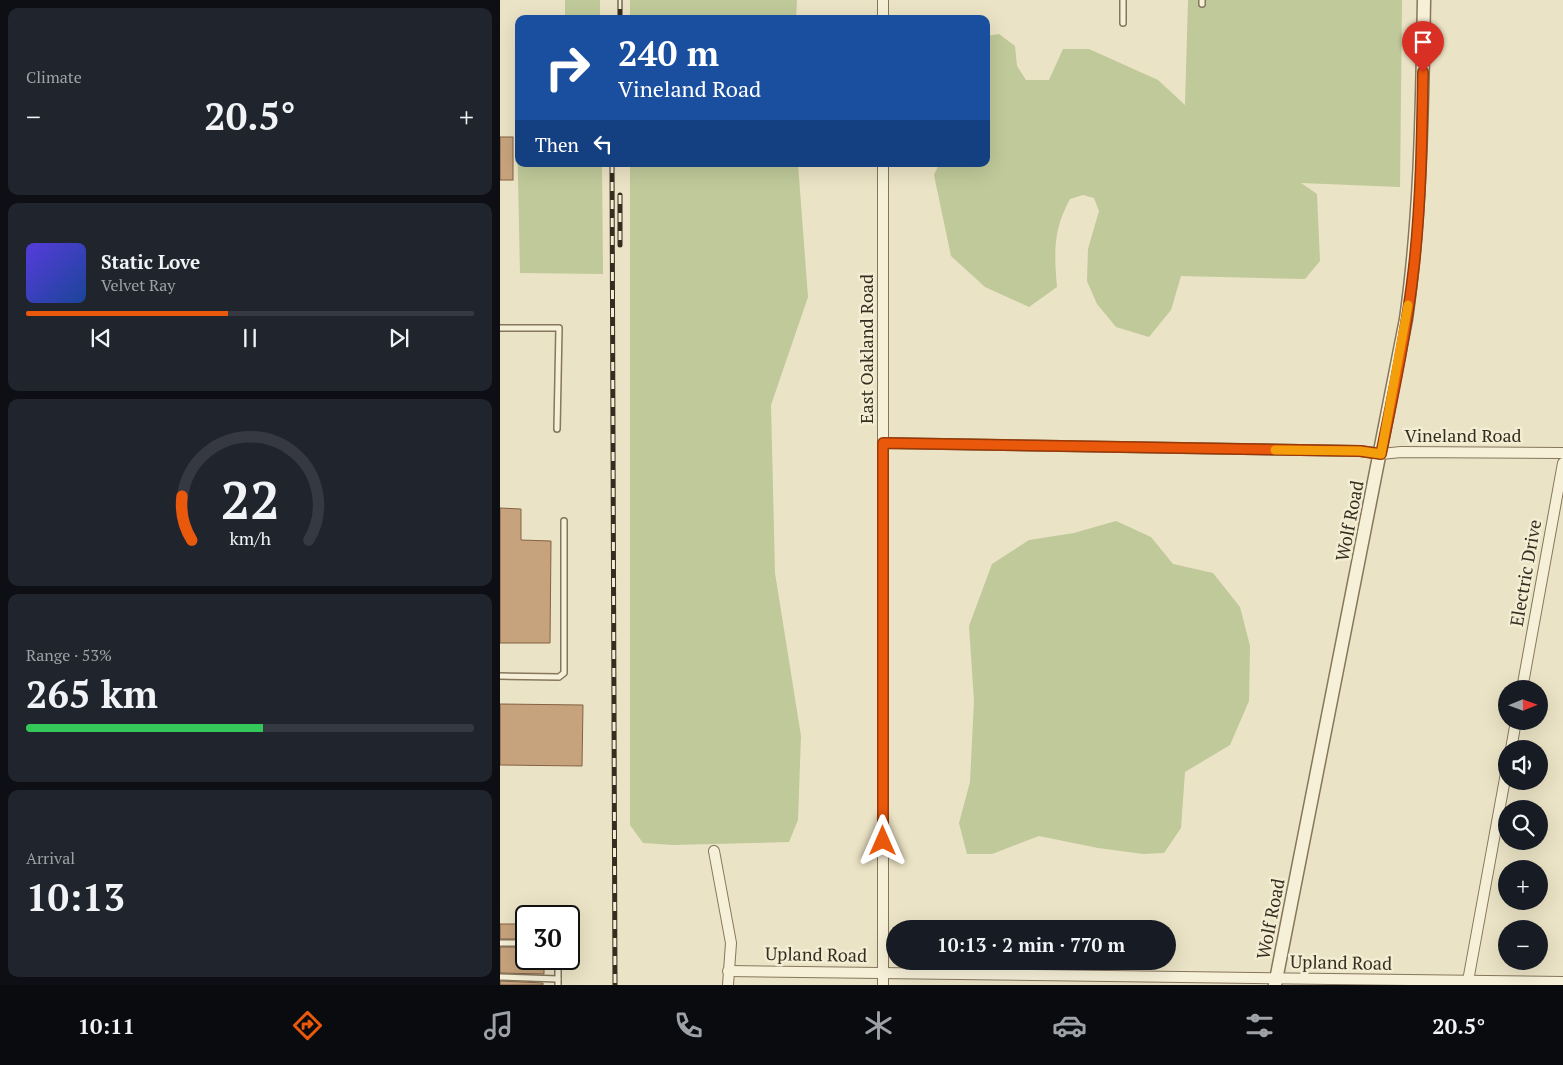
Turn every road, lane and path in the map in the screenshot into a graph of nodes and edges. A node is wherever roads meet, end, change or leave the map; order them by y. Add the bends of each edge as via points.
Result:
1 (883, 0) edge
2 (1123, 0) edge
3 (1424, 0) edge
4 (883, 15) edge
5 (1123, 23) dead end
6 (883, 167) edge
7 (500, 328) edge
8 (557, 429) dead end
9 (883, 443) junction
10 (1381, 454) junction
11 (1563, 454) edge
12 (1563, 463) edge
13 (564, 520) dead end
14 (500, 676) edge
15 (1524, 680) edge
16 (1503, 790) edge
17 (714, 851) dead end
18 (500, 943) edge
19 (515, 943) edge
20 (558, 970) edge
21 (728, 971) junction
22 (883, 972) junction
23 (500, 977) edge
24 (558, 978) junction
25 (1468, 981) junction
26 (1276, 982) edge
27 (1563, 982) edge
28 (1431, 983) edge
29 (558, 985) edge
30 (728, 985) edge
31 (883, 985) edge

1 - 4 street
2 - 5 lane
3 - 10 street, Wolf Road via 1421,162 1414,267
6 - 9 street, East Oakland Road
7 - 8 lane via 559,328
9 - 10 street, Vineland Road via 1360,451
9 - 22 street, East Oakland Road
10 - 11 street, Vineland Road
10 - 26 street, Wolf Road
12 - 15 street, Electric Drive
13 - 14 lane via 564,673 560,677
16 - 25 street
17 - 21 street via 731,943
18 - 19 lane
20 - 24 lane
21 - 22 street, Upland Road
21 - 30 street
22 - 26 street, Upland Road
22 - 31 street, East Oakland Road
23 - 24 lane
24 - 29 lane
25 - 27 street, Upland Road
25 - 28 street, Upland Road
26 - 28 street, Upland Road

